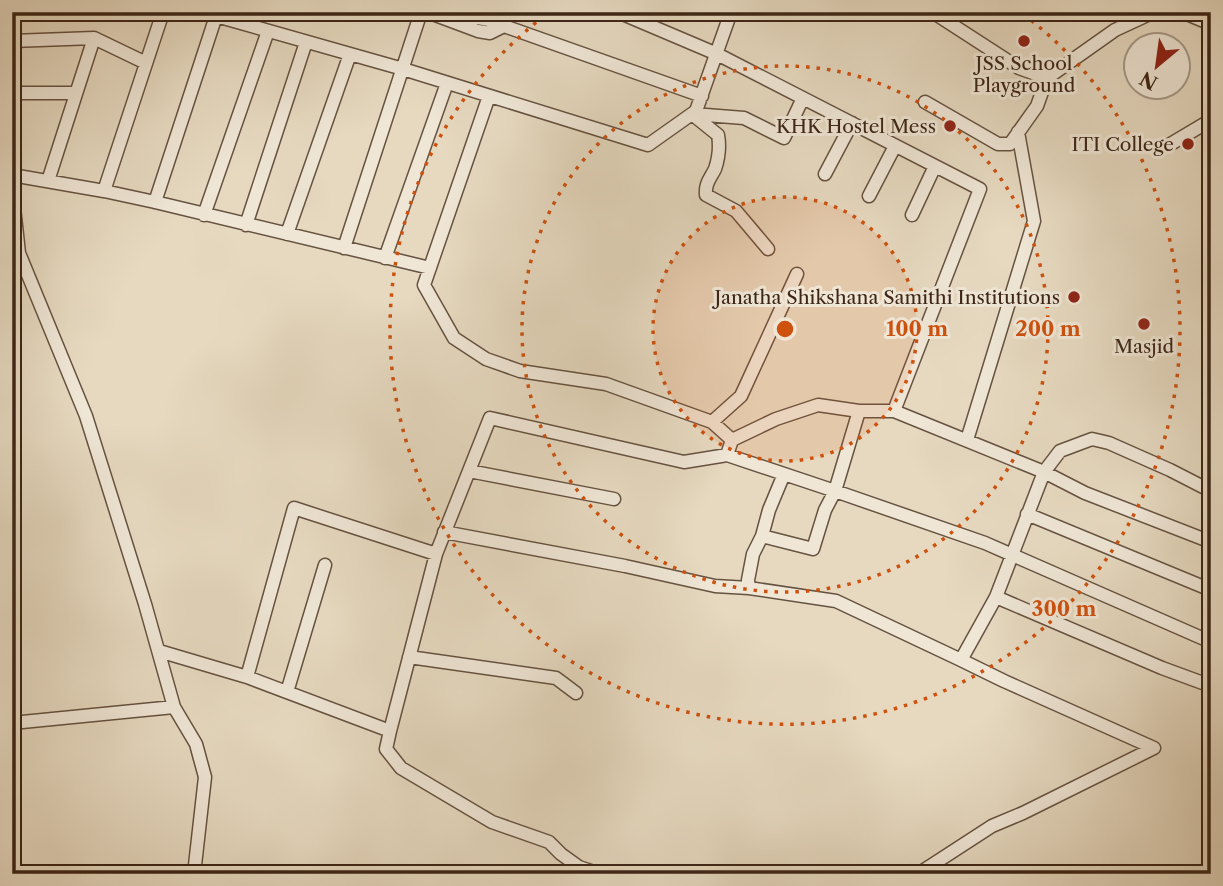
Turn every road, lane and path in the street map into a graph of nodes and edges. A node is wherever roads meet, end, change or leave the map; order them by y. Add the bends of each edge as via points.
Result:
1 (163, 12) edge
2 (202, 12) edge
3 (421, 12) edge
4 (427, 12) edge
5 (462, 12) edge
6 (618, 12) edge
7 (731, 12) edge
8 (1154, 12) edge
9 (1182, 12) edge
10 (934, 13) edge
11 (216, 16) junction
12 (1211, 24) edge
13 (498, 28) junction
14 (268, 31) junction
15 (94, 38) junction
16 (12, 41) edge
17 (306, 42) junction
18 (350, 54) junction
19 (717, 54) junction
20 (146, 63) junction
21 (403, 69) junction
22 (1047, 78) junction
23 (447, 83) junction
24 (12, 93) edge
25 (76, 93) junction
26 (489, 96) junction
27 (702, 96) junction
28 (803, 98) junction
29 (925, 102) dead end
30 (692, 114) junction
31 (1211, 120) edge
32 (852, 123) junction
33 (1018, 132) junction
34 (1169, 145) dead end
35 (895, 146) junction
36 (935, 166) junction
37 (12, 174) edge
38 (825, 174) dead end
39 (48, 181) junction
40 (12, 189) edge
41 (104, 191) junction
42 (869, 196) dead end
43 (155, 202) junction
44 (204, 215) junction
45 (912, 215) dead end
46 (246, 225) junction
47 (287, 234) junction
48 (344, 248) junction
49 (768, 249) dead end
50 (385, 258) junction
51 (430, 268) junction
52 (797, 274) dead end
53 (859, 411) junction
54 (894, 411) junction
55 (712, 422) junction
56 (732, 440) junction
57 (967, 440) junction
58 (727, 455) junction
59 (469, 471) junction
60 (1044, 472) junction
61 (784, 474) junction
62 (835, 491) junction
63 (1211, 491) edge
64 (614, 499) dead end
65 (1027, 514) junction
66 (444, 532) junction
67 (762, 536) junction
68 (1211, 542) edge
69 (436, 554) junction
70 (1011, 554) junction
71 (325, 565) dead end
72 (749, 588) junction
73 (1211, 590) edge
74 (996, 597) junction
75 (1211, 642) edge
76 (159, 651) junction
77 (409, 657) junction
78 (961, 660) junction
79 (247, 677) junction
80 (1211, 686) edge
81 (287, 692) junction
82 (576, 692) dead end
83 (174, 707) junction
84 (12, 723) edge
85 (390, 730) junction
86 (194, 874) edge
87 (600, 874) edge
88 (918, 874) edge

1 - 20 street
2 - 11 street
3 - 21 street
4 - 13 street via 478,32
5 - 13 street via 489,20
6 - 19 street
7 - 19 street
8 - 22 street via 1115,30
9 - 12 street
10 - 22 street via 1019,68
11 - 14 street
11 - 43 street
13 - 27 street via 504,26
14 - 17 street
14 - 44 street
15 - 16 street
15 - 20 street
15 - 25 street
17 - 18 street
17 - 46 street
18 - 21 street
18 - 47 street
19 - 27 street
19 - 28 street
20 - 41 street
21 - 23 street
21 - 48 street
22 - 33 street via 1037,106
23 - 26 street
23 - 50 street
24 - 25 street
25 - 39 street
26 - 30 street via 648,145
26 - 51 street
27 - 30 street
28 - 30 street via 784,138 744,118
28 - 32 street
29 - 33 street via 998,144 1010,144
30 - 49 street via 718,135 720,147 706,195 737,211
31 - 34 street
32 - 35 street
32 - 38 street
33 - 57 street via 1034,221
35 - 36 street
35 - 42 street
36 - 45 street
36 - 54 street via 979,189
37 - 39 street
39 - 41 street
40 - 76 street via 19,253 86,416
41 - 43 street
43 - 44 street
44 - 46 street
46 - 47 street
47 - 48 street
48 - 50 street
50 - 51 street
51 - 55 street via 424,285 454,338 486,359 520,371 607,384
52 - 55 street via 741,396
53 - 54 street
53 - 56 street via 818,405
53 - 62 street
54 - 57 street
55 - 56 street
56 - 58 street
57 - 60 street
58 - 59 street via 684,462 490,418
58 - 61 street
59 - 64 street
59 - 66 street
60 - 63 street via 1060,451 1092,439
60 - 65 street
60 - 68 street via 1085,493
61 - 62 street
61 - 67 street
62 - 67 street via 813,549
62 - 70 street
65 - 70 street
65 - 73 street
66 - 69 street
66 - 72 street via 715,586
67 - 72 street via 753,554
69 - 77 street
69 - 79 street via 294,508
70 - 74 street
70 - 75 street
71 - 81 street
72 - 78 street via 836,601
74 - 78 street
74 - 80 street
76 - 79 street
76 - 83 street
77 - 82 street via 556,678
77 - 85 street
78 - 88 street via 1154,748 992,826
79 - 81 street
81 - 85 street
83 - 84 street
83 - 86 street via 196,744 205,777
85 - 87 street via 386,749 401,768 492,822 549,842 579,867

